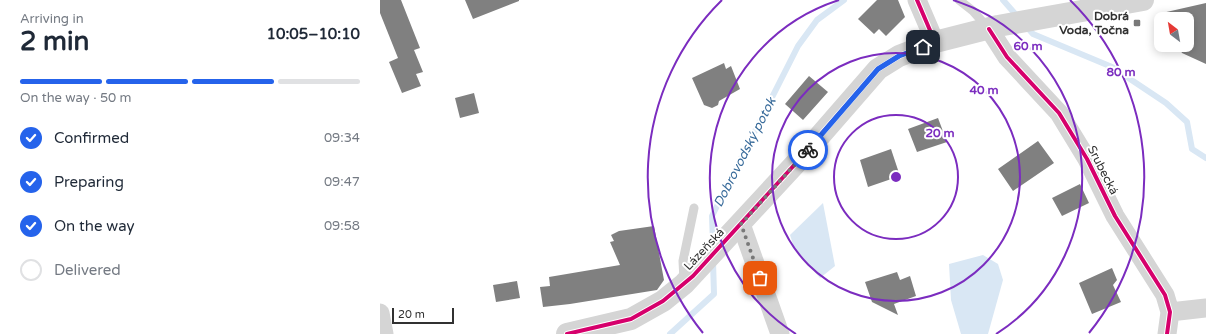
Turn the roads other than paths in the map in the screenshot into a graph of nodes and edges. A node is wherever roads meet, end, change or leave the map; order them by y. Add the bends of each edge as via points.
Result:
1 (917, 0) edge
2 (959, 0) edge
3 (1143, 0) edge
4 (994, 28) junction
5 (935, 42) junction
6 (694, 208) dead end
7 (734, 231) junction
8 (689, 280) junction
9 (1206, 308) edge
10 (1170, 312) junction
11 (380, 313) edge
12 (384, 334) edge
13 (567, 334) edge
14 (780, 334) edge
15 (1167, 334) edge

1 - 5 street
2 - 4 lane
3 - 4 street, Lázeňská
4 - 5 street, Lázeňská
4 - 10 street, Srubecká via 1007,57 1059,113 1087,159 1115,216 1165,294
5 - 7 street, Lázeňská via 899,56 878,69
6 - 8 lane via 683,261
7 - 8 street, Lázeňská
7 - 14 street
8 - 13 street, Lázeňská via 663,301 631,319
9 - 10 street
10 - 15 street, Srubecká
11 - 12 street

